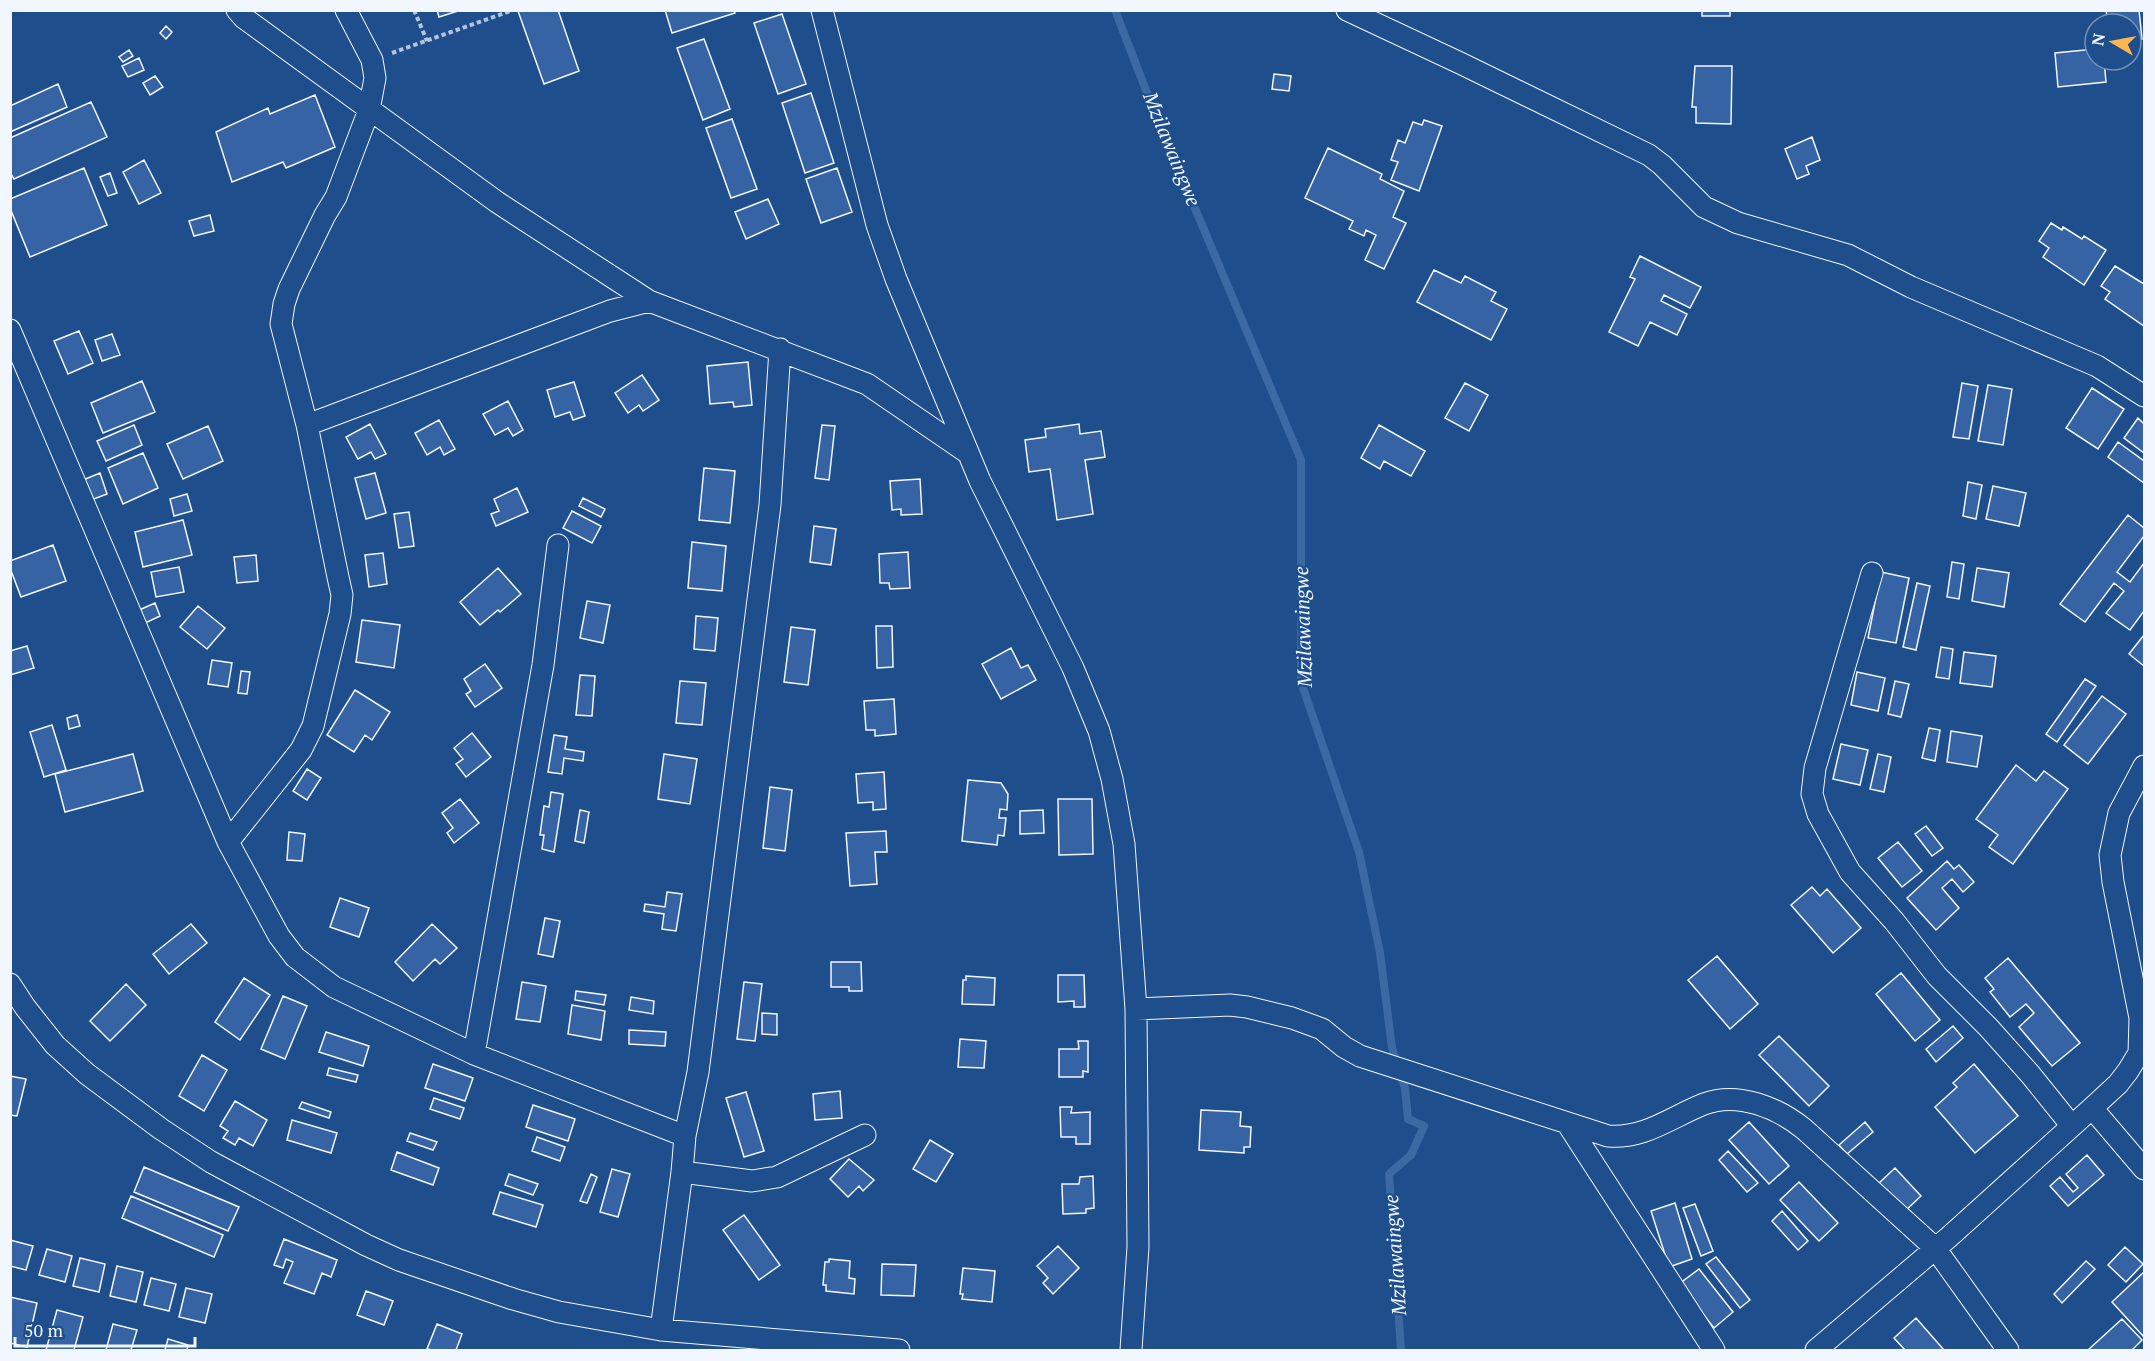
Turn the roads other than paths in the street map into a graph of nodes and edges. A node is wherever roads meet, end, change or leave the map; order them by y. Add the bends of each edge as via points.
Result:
1 (237, 10) edge
2 (346, 10) edge
3 (822, 10) edge
4 (1347, 10) edge
5 (369, 110) junction
6 (649, 301) junction
7 (10, 330) edge
8 (780, 349) junction
9 (2145, 396) edge
10 (307, 425) junction
11 (969, 453) junction
12 (558, 545) dead end
13 (1872, 573) dead end
14 (2145, 766) edge
15 (228, 842) junction
16 (10, 984) edge
17 (1136, 1009) junction
18 (474, 1054) junction
19 (2092, 1108) junction
20 (1567, 1123) junction
21 (2072, 1125) junction
22 (865, 1135) dead end
23 (684, 1136) junction
24 (2145, 1168) edge
25 (682, 1173) junction
26 (1935, 1248) junction
27 (661, 1330) junction
28 (899, 1350) edge
29 (1131, 1350) edge
30 (1714, 1350) edge
31 (1816, 1350) edge
32 (2008, 1350) edge

1 - 5 street
2 - 5 street via 372,60 375,78
3 - 11 street via 877,225
4 - 9 street via 1649,155 1704,207 1748,226 1848,255 1911,287 2097,366
5 - 6 street via 497,202
5 - 10 street via 336,197 284,304 281,324
6 - 8 street
6 - 10 street via 610,311
7 - 15 street
8 - 11 street via 867,384
8 - 23 street via 770,505 698,1072
10 - 15 street via 342,595 340,614 313,726 301,750
11 - 17 street via 1100,731 1124,844
12 - 18 street via 543,665
13 - 21 street via 1815,768 1812,794 1818,813 1851,872 1937,976 1988,1027
14 - 19 street via 2119,813 2110,855 2140,1018 2139,1053 2118,1084
15 - 18 street via 279,936 295,957 334,987
16 - 27 street via 55,1045 161,1129 211,1162 366,1245 422,1268 547,1309
17 - 20 street via 1230,1005 1292,1018 1322,1029 1360,1056
17 - 29 street via 1138,1237
18 - 23 street
19 - 21 street
19 - 24 street
20 - 26 street via 1622,1137 1637,1135 1706,1103 1724,1100 1766,1106 1804,1129
20 - 30 street
21 - 26 street
22 - 25 street via 777,1177 752,1181
23 - 25 street
25 - 27 street
26 - 31 street
26 - 32 street
27 - 28 street

